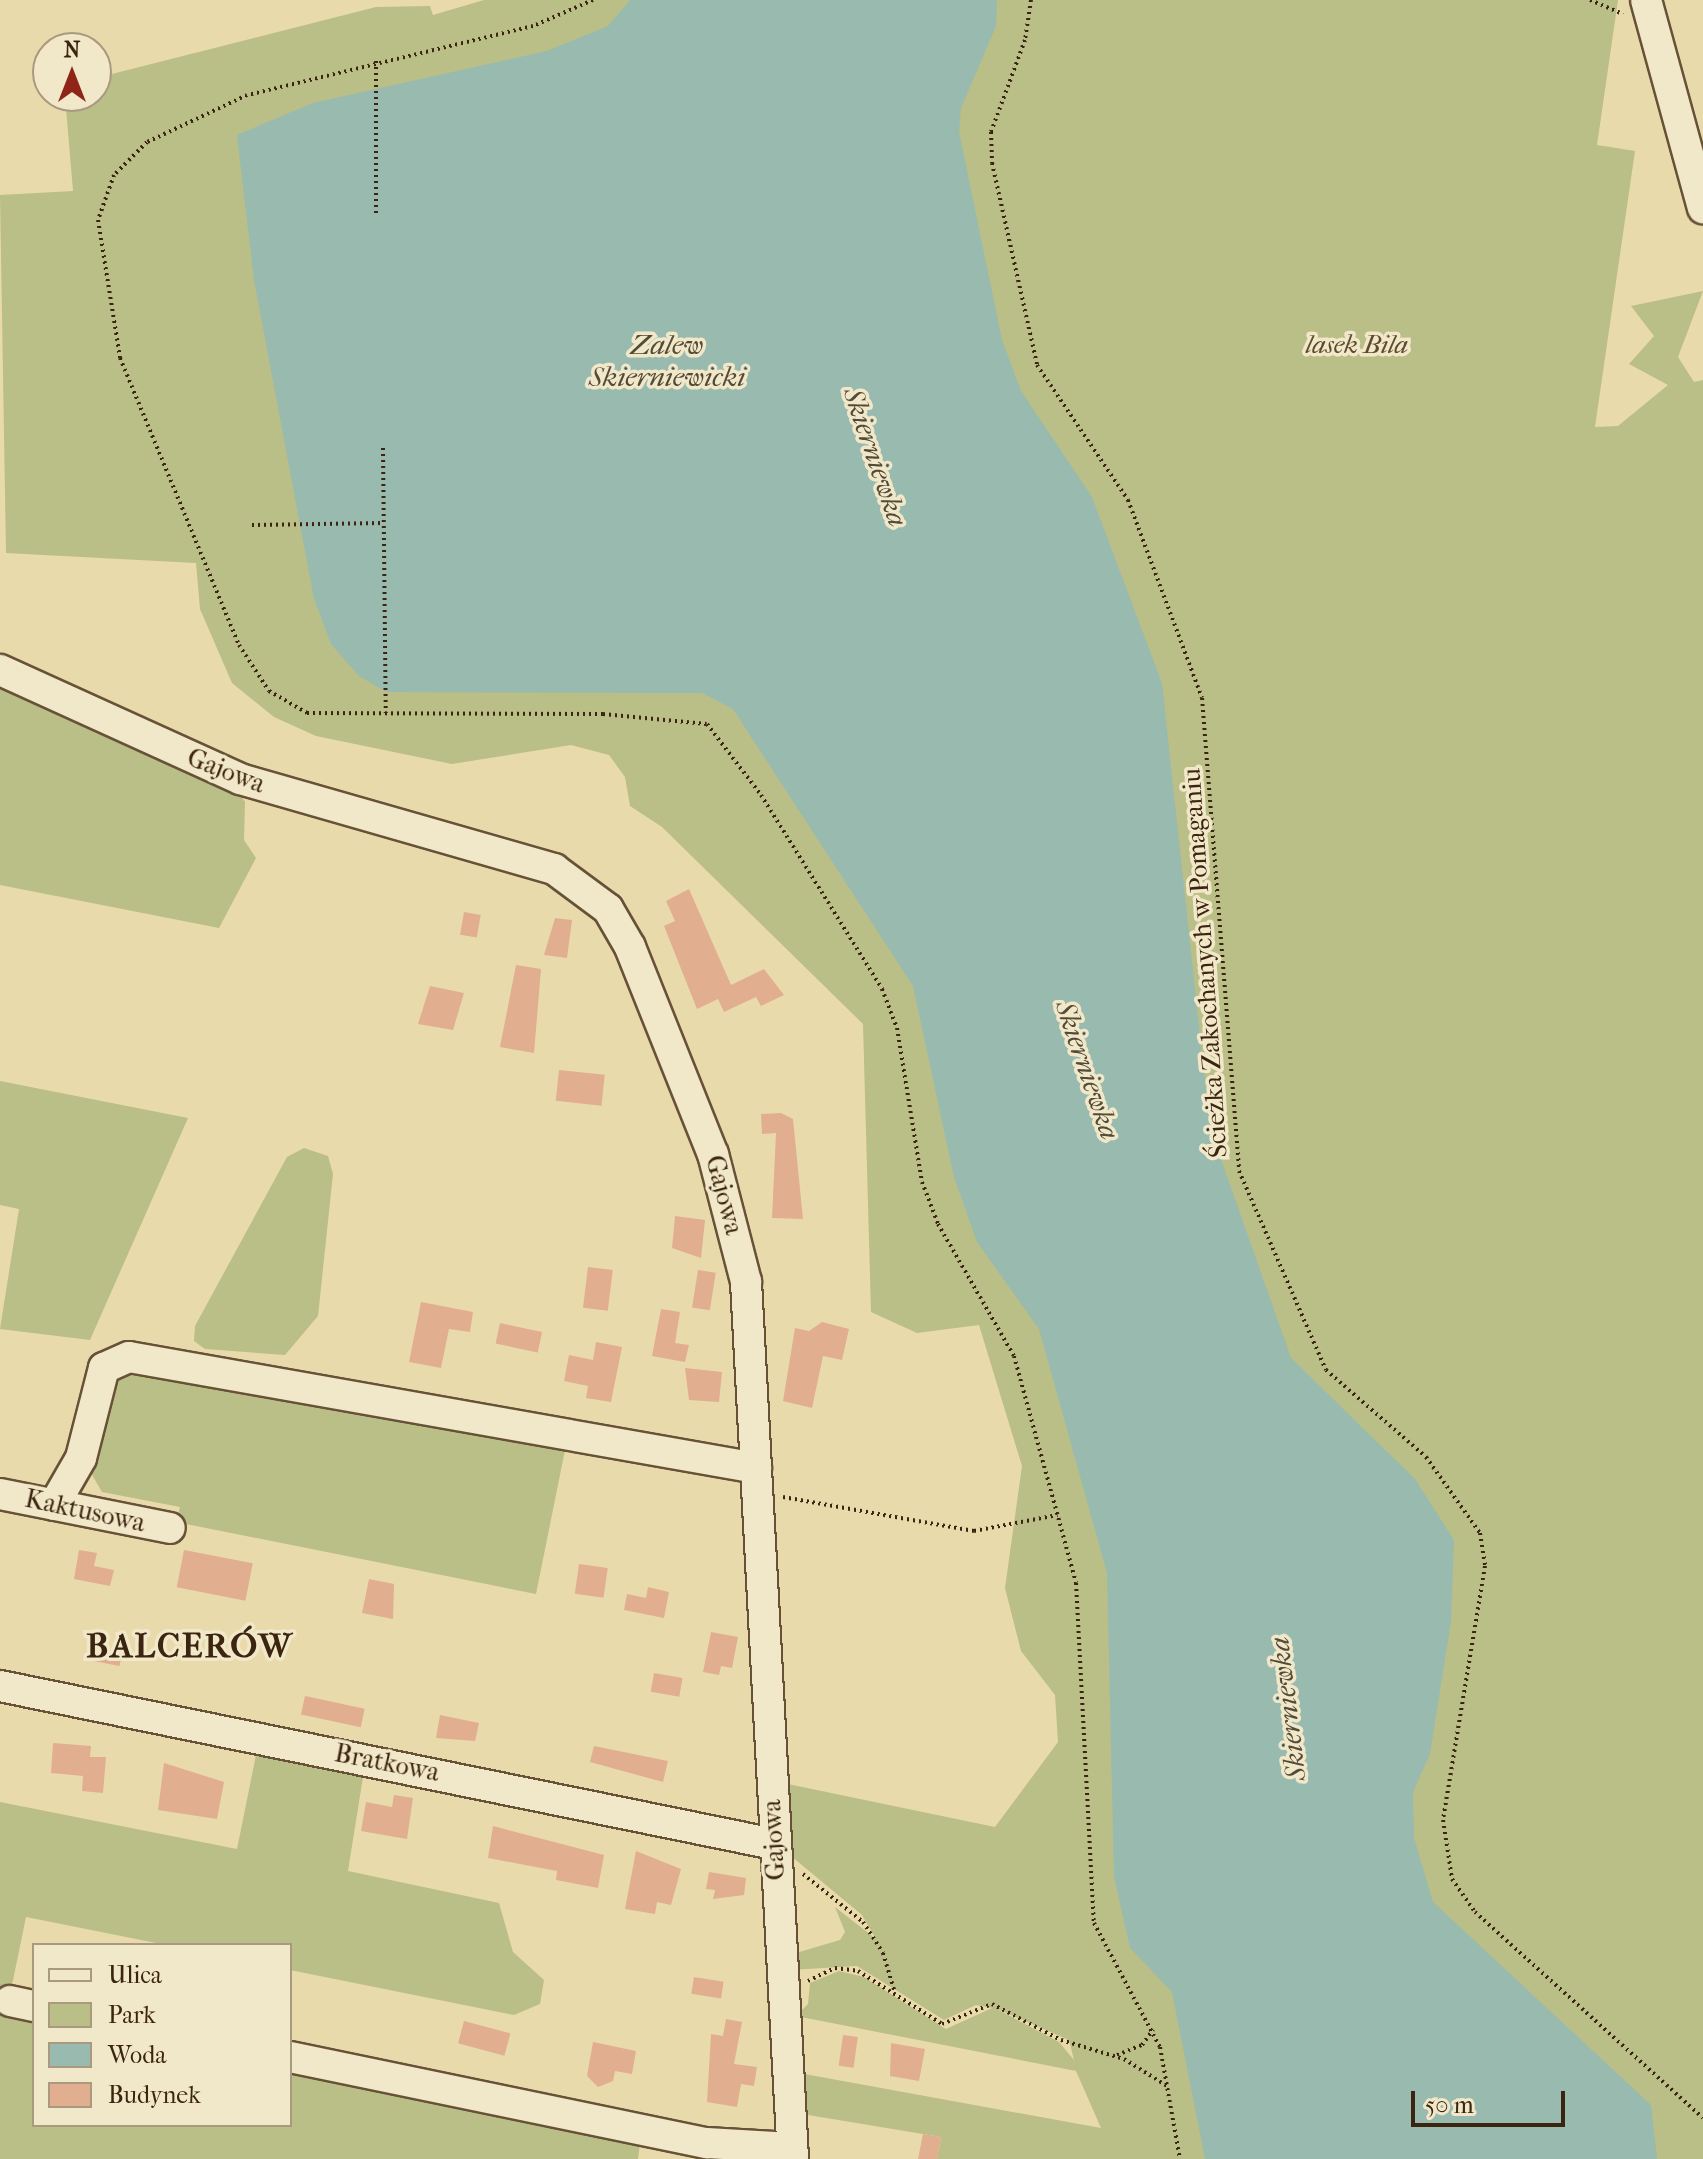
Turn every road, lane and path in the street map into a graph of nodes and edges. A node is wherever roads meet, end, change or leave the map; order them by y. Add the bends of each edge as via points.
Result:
1 (593, 0) edge
2 (1031, 0) edge
3 (1590, 0) edge
4 (1648, 6) edge
5 (376, 61) junction
6 (1703, 208) edge
7 (376, 213) dead end
8 (383, 448) dead end
9 (384, 523) junction
10 (252, 525) dead end
11 (0, 670) edge
12 (386, 714) junction
13 (757, 1479) junction
14 (0, 1494) edge
15 (54, 1505) junction
16 (1057, 1515) junction
17 (170, 1528) dead end
18 (0, 1686) edge
19 (774, 1844) junction
20 (895, 1993) junction
21 (783, 1998) junction
22 (1153, 2030) junction
23 (1114, 2055) junction
24 (292, 2057) edge
25 (1167, 2086) junction
26 (1703, 2118) edge
27 (792, 2153) edge
28 (1180, 2159) edge

1 - 5 path via 533,26
2 - 26 path, Ścieżka Zakochanych w Pomaganiu via 1025,40 993,125 992,163 1037,365 1128,500 1202,698 1239,1171 1326,1370 1426,1457 1472,1516 1484,1551 1444,1810 1452,1879 1475,1912
3 - 4 path via 1625,15
4 - 6 street
5 - 7 path
5 - 12 path via 247,95 161,132 114,175 98,230 125,376 249,664 269,691 296,709
8 - 9 path
9 - 10 path
9 - 12 path
11 - 13 street, Gajowa via 240,779 554,869 608,909 651,989 731,1215 746,1282
12 - 16 path via 629,715 695,721 722,738 889,1002 922,1182 938,1224 1014,1356
13 - 15 street via 129,1357 104,1368 81,1458
13 - 16 path via 974,1531
13 - 19 street, Gajowa
14 - 15 street, Kaktusowa
15 - 17 street, Kaktusowa
16 - 22 path via 1079,1594 1094,1923
18 - 19 street, Bratkowa
19 - 20 path via 863,1922 883,1953
19 - 21 street, Gajowa
20 - 21 path via 858,1971 835,1968
20 - 23 path via 942,2024 992,2004
21 - 27 street, Gajowa
22 - 23 path via 1142,2045
22 - 25 path
23 - 25 path
24 - 27 street via 707,2143
25 - 28 path

